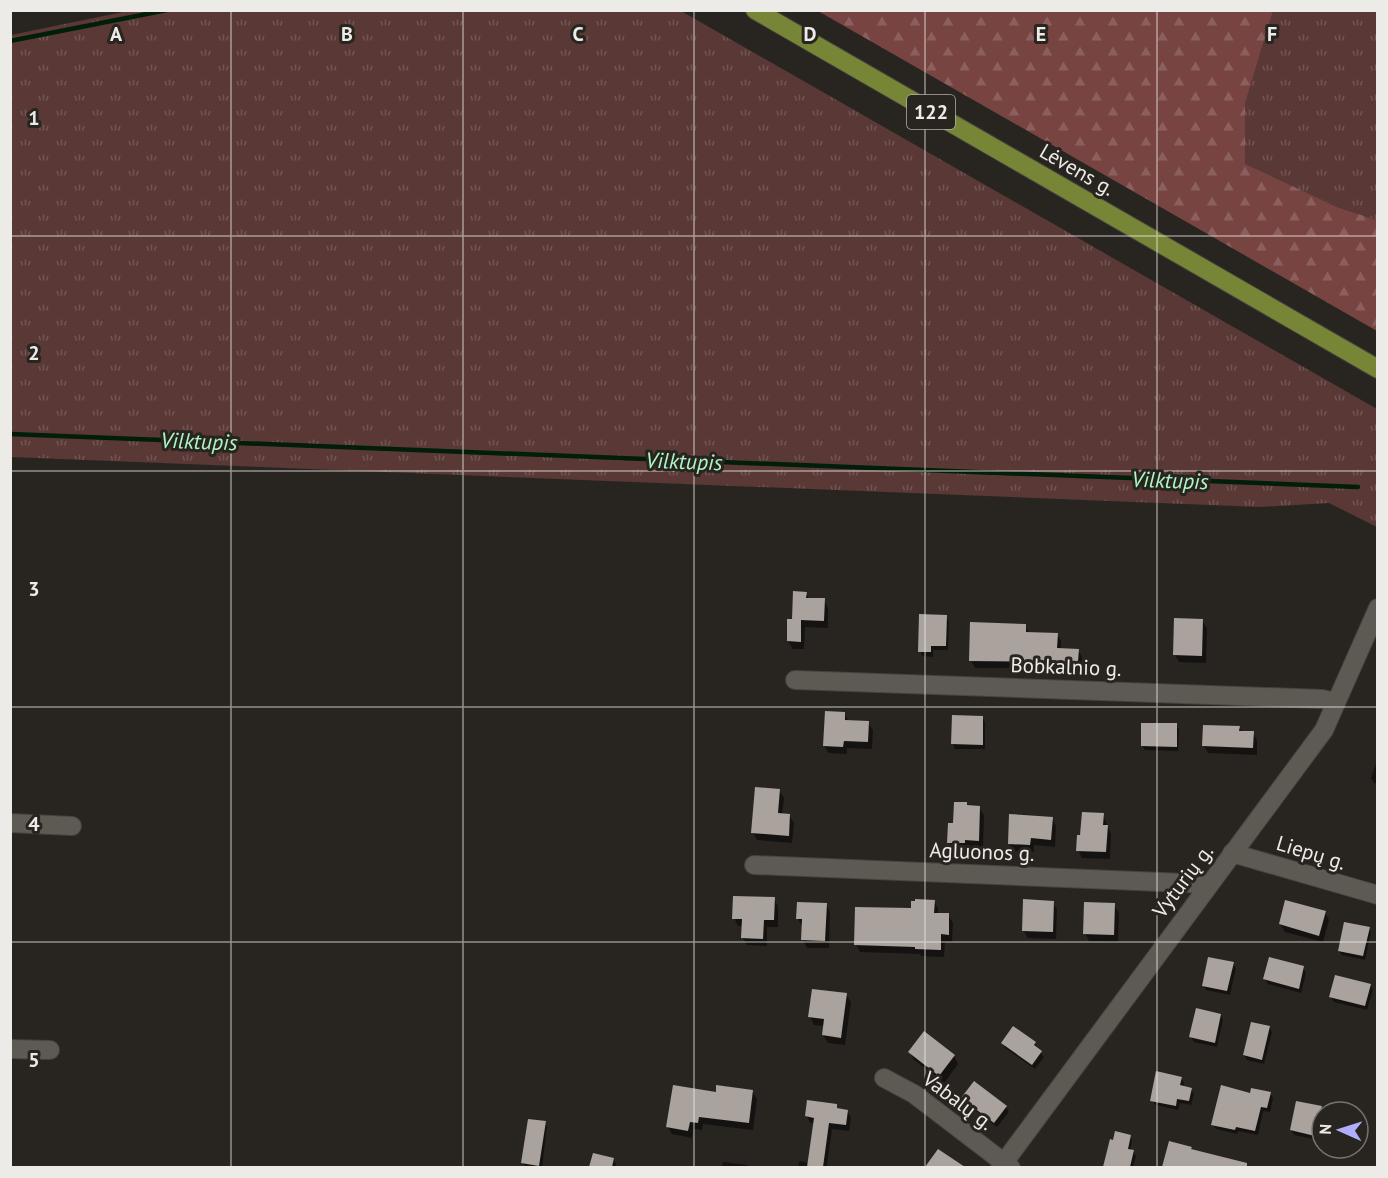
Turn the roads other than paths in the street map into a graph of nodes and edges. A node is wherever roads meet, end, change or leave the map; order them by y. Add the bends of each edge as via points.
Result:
1 (754, 10) edge
2 (1377, 369) edge
3 (1377, 608) edge
4 (795, 680) dead end
5 (1336, 702) junction
6 (10, 824) edge
7 (72, 826) dead end
8 (1232, 853) junction
9 (754, 865) dead end
10 (1209, 884) junction
11 (1377, 896) edge
12 (10, 1049) edge
13 (50, 1050) dead end
14 (884, 1078) dead end
15 (1005, 1166) edge

1 - 2 main road, Lėvens g. / 122
3 - 5 street, Vyturių g.
4 - 5 street, Bobkalnio g.
5 - 8 street, Vyturių g. via 1324,730
6 - 7 street
8 - 10 street, Vyturių g.
8 - 11 street, Liepų g.
9 - 10 street, Agluonos g.
10 - 15 street, Vyturių g.
12 - 13 street
14 - 15 street, Vabalų g. via 914,1094

